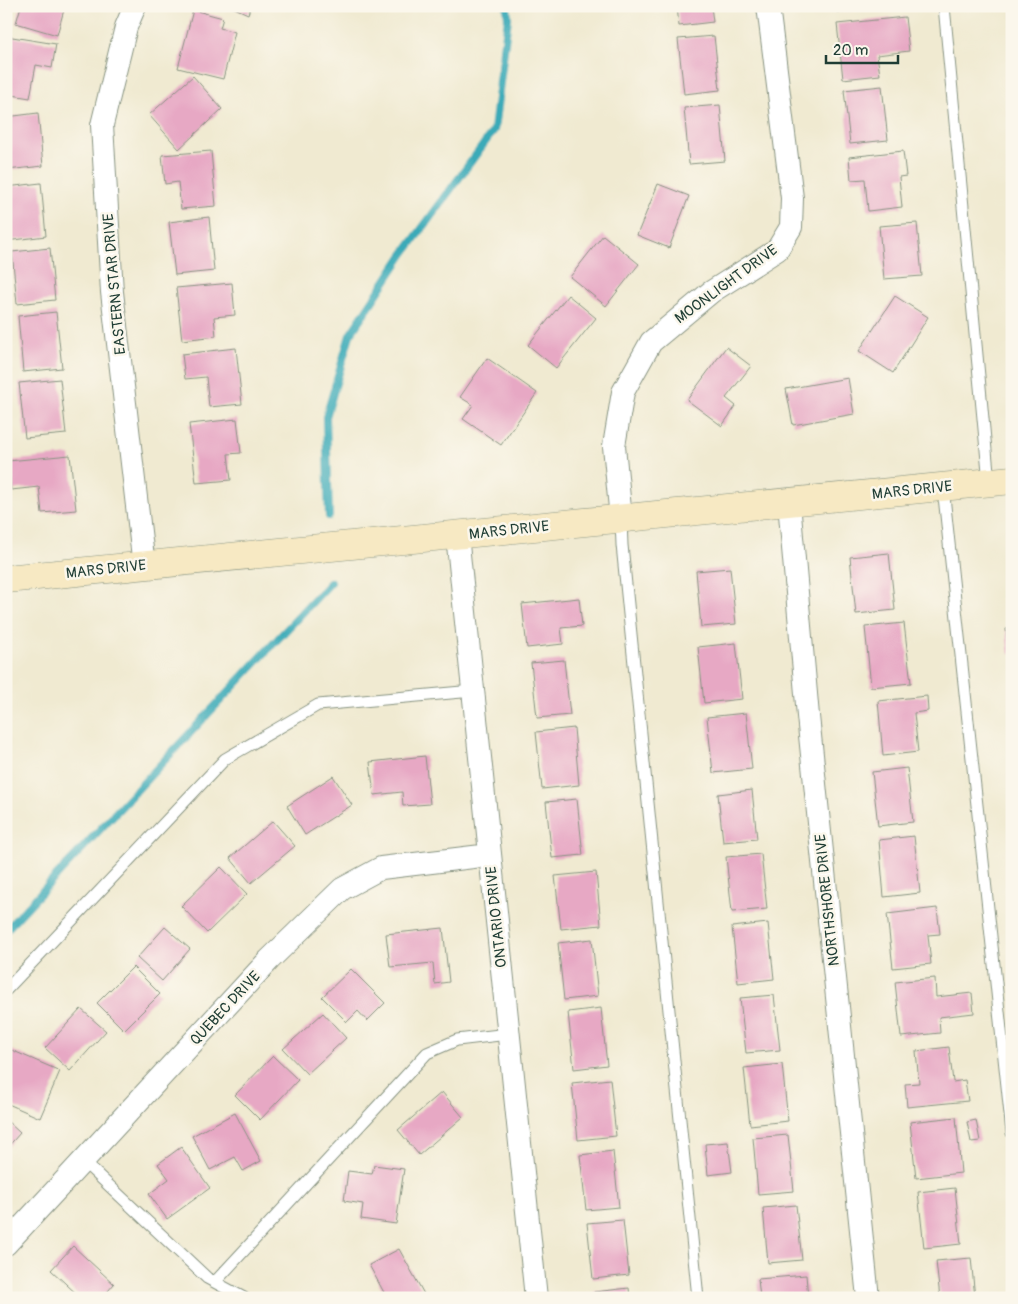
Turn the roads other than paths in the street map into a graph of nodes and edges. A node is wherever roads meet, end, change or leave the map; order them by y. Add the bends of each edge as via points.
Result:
1 (135, 6) edge
2 (768, 6) edge
3 (944, 6) edge
4 (1000, 481) edge
5 (943, 487) junction
6 (789, 503) junction
7 (621, 519) junction
8 (457, 535) junction
9 (144, 566) junction
10 (6, 579) edge
11 (473, 691) junction
12 (490, 855) junction
13 (6, 990) edge
14 (508, 1034) junction
15 (1012, 1132) edge
16 (83, 1161) junction
17 (6, 1244) edge
18 (215, 1282) junction
19 (244, 1298) edge
20 (536, 1298) edge
21 (698, 1298) edge
22 (868, 1298) edge

1 - 9 street, EASTERN STAR DRIVE via 126,27 102,125 112,292
2 - 7 street, MOONLIGHT DRIVE via 792,198 792,227 777,250 711,292 651,342 623,392 614,446
3 - 4 lane
4 - 5 street, MARS DRIVE
5 - 6 street, MARS DRIVE
5 - 15 lane
6 - 7 street, MARS DRIVE
6 - 22 street, NORTHSHORE DRIVE
7 - 8 street, MARS DRIVE
7 - 21 lane
8 - 9 street, MARS DRIVE
8 - 11 street, ONTARIO DRIVE
9 - 10 street, MARS DRIVE
11 - 12 street, ONTARIO DRIVE
11 - 13 lane via 318,705 225,758
12 - 14 street, ONTARIO DRIVE
12 - 16 street, QUEBEC DRIVE via 381,868 342,890 269,960
14 - 18 lane via 457,1040 427,1053
14 - 20 street, ONTARIO DRIVE
16 - 17 street, QUEBEC DRIVE
16 - 18 lane via 206,1278
18 - 19 lane

